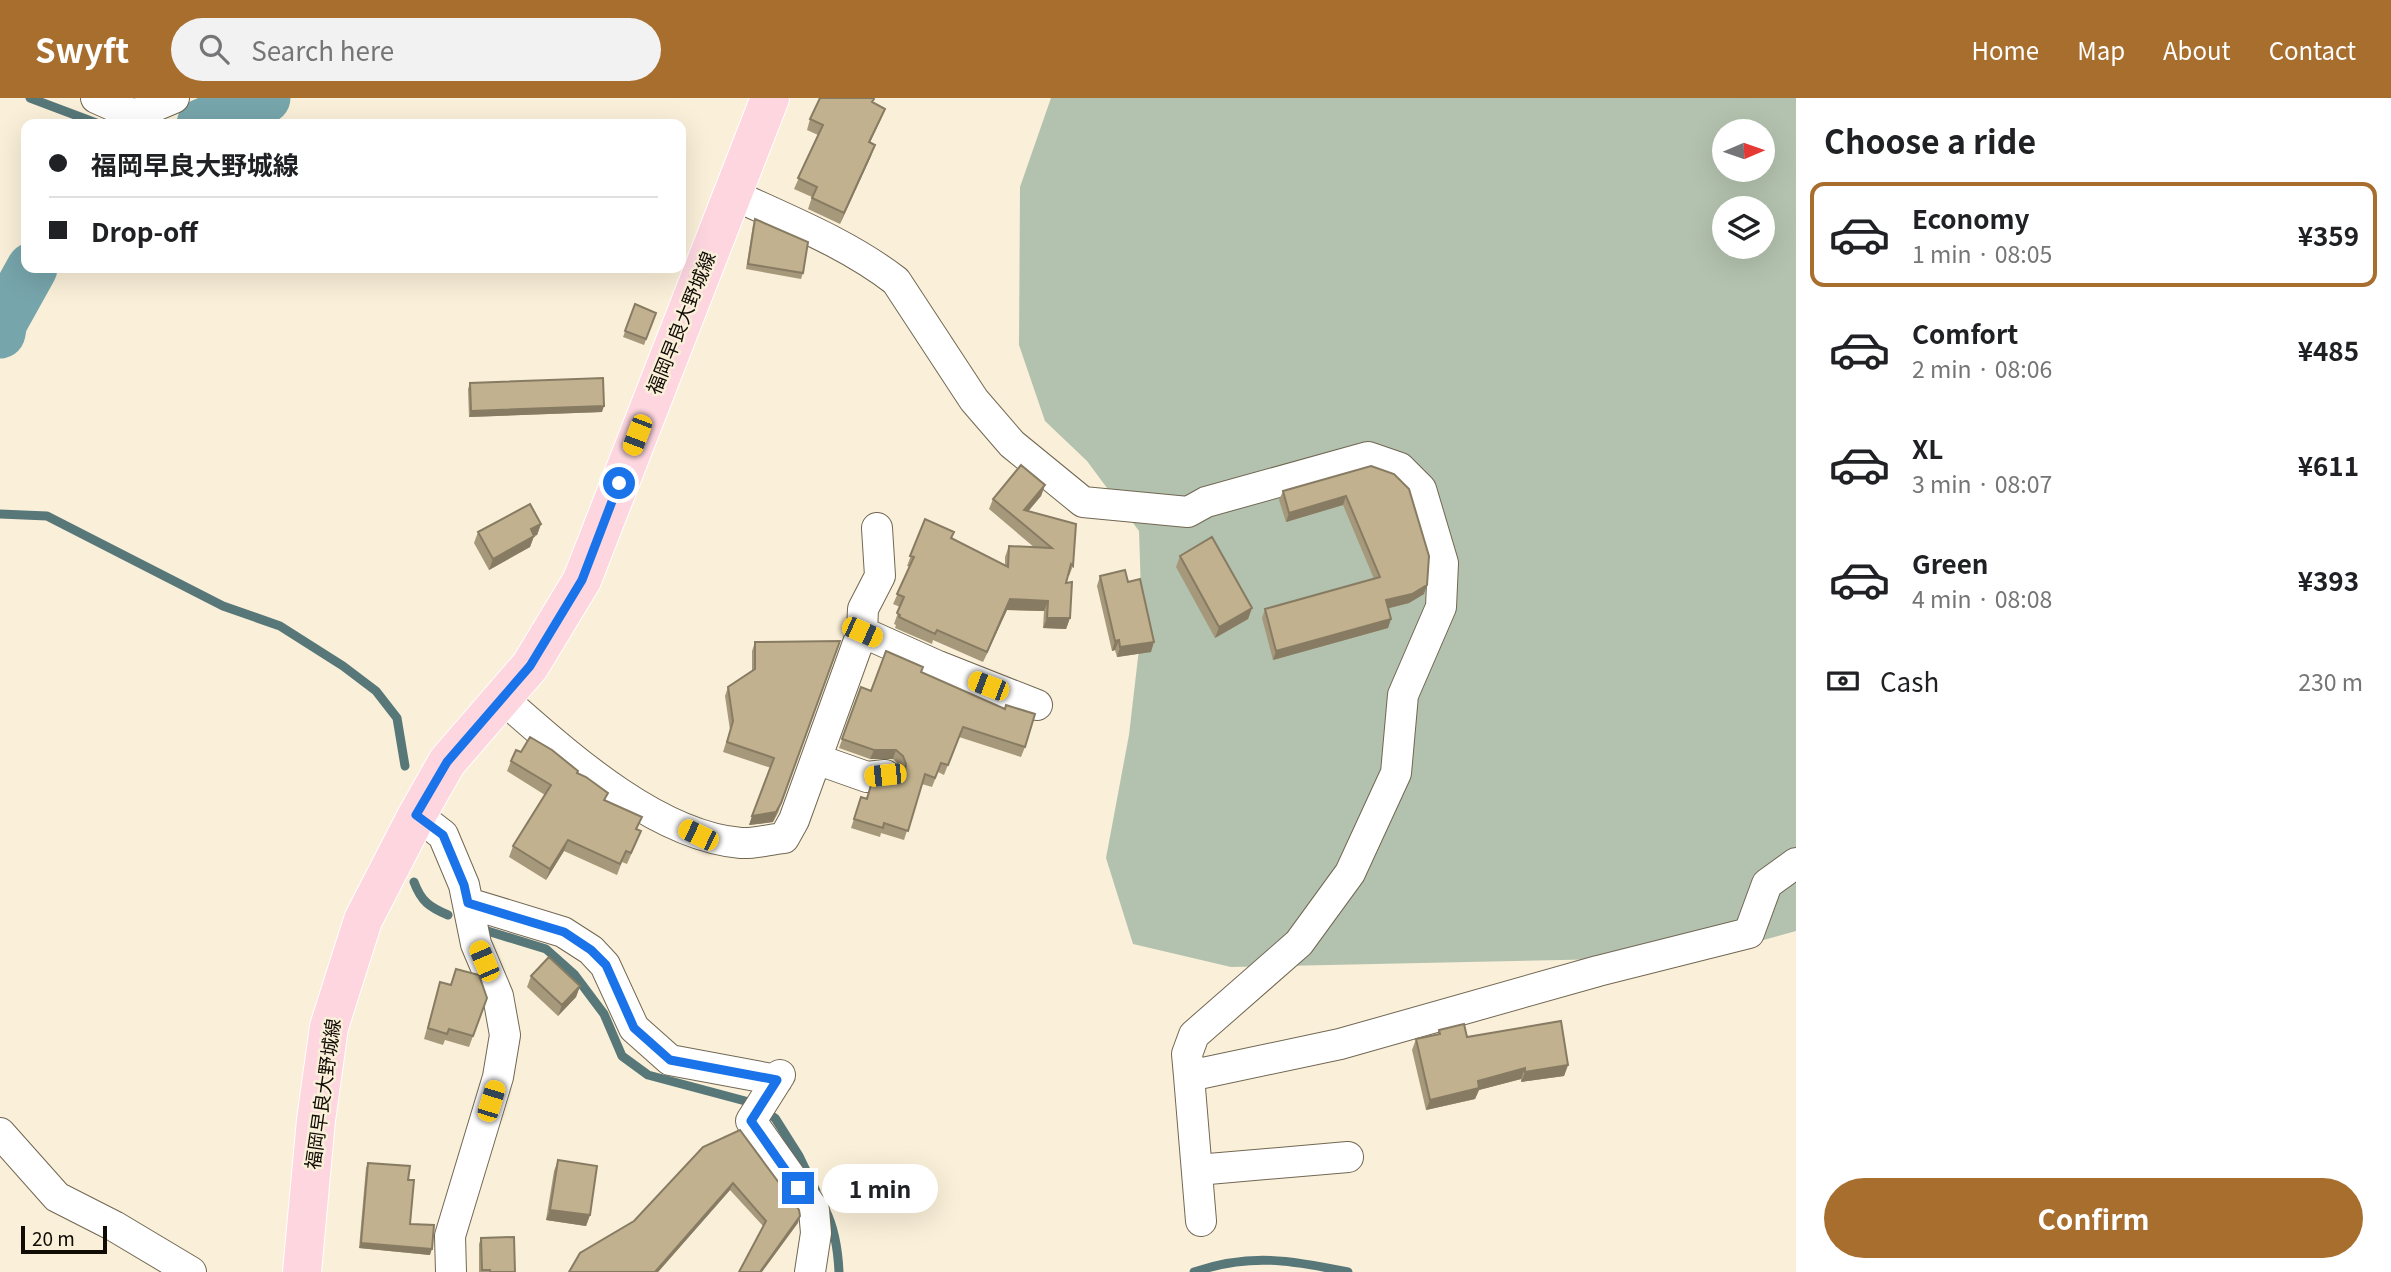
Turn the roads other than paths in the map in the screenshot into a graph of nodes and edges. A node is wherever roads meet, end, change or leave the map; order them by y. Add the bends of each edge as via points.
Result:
1 (96, 98) edge
2 (174, 98) edge
3 (770, 98) edge
4 (732, 194) junction
5 (877, 528) dead end
6 (862, 632) junction
7 (502, 698) junction
8 (1037, 705) dead end
9 (816, 759) junction
10 (885, 775) dead end
11 (416, 815) junction
12 (1796, 863) edge
13 (468, 903) junction
14 (1189, 1076) junction
15 (0, 1133) edge
16 (1348, 1157) dead end
17 (1197, 1170) junction
18 (1201, 1221) dead end
19 (191, 1272) edge
20 (302, 1272) edge
21 (452, 1272) edge
22 (810, 1272) edge

1 - 2 street via 134,115
3 - 4 main road, 福岡早良大野城線
4 - 7 main road, 福岡早良大野城線 via 582,580 530,666
4 - 14 street via 878,267 896,281 974,400 1012,444 1083,502 1188,512 1206,502 1368,457 1400,468 1421,489 1443,563 1441,607 1403,695 1396,773 1350,873 1299,943 1194,1035 1187,1054
5 - 6 street via 880,576 863,609
6 - 8 street
6 - 9 street
7 - 9 street via 566,754 644,809 698,835 743,843 784,838
7 - 11 main road, 福岡早良大野城線 via 447,762
9 - 10 street via 867,776
11 - 13 street via 443,835
11 - 20 main road, 福岡早良大野城線 via 363,920 330,1027
12 - 14 street via 1767,884 1749,933 1340,1044
13 - 21 street via 476,944 498,996 505,1035 498,1077 450,1236
13 - 22 street via 564,932 591,950 606,965 634,1028 670,1060 775,1083 751,1121 814,1210
14 - 17 street
15 - 19 street via 57,1197
16 - 17 street
17 - 18 street

